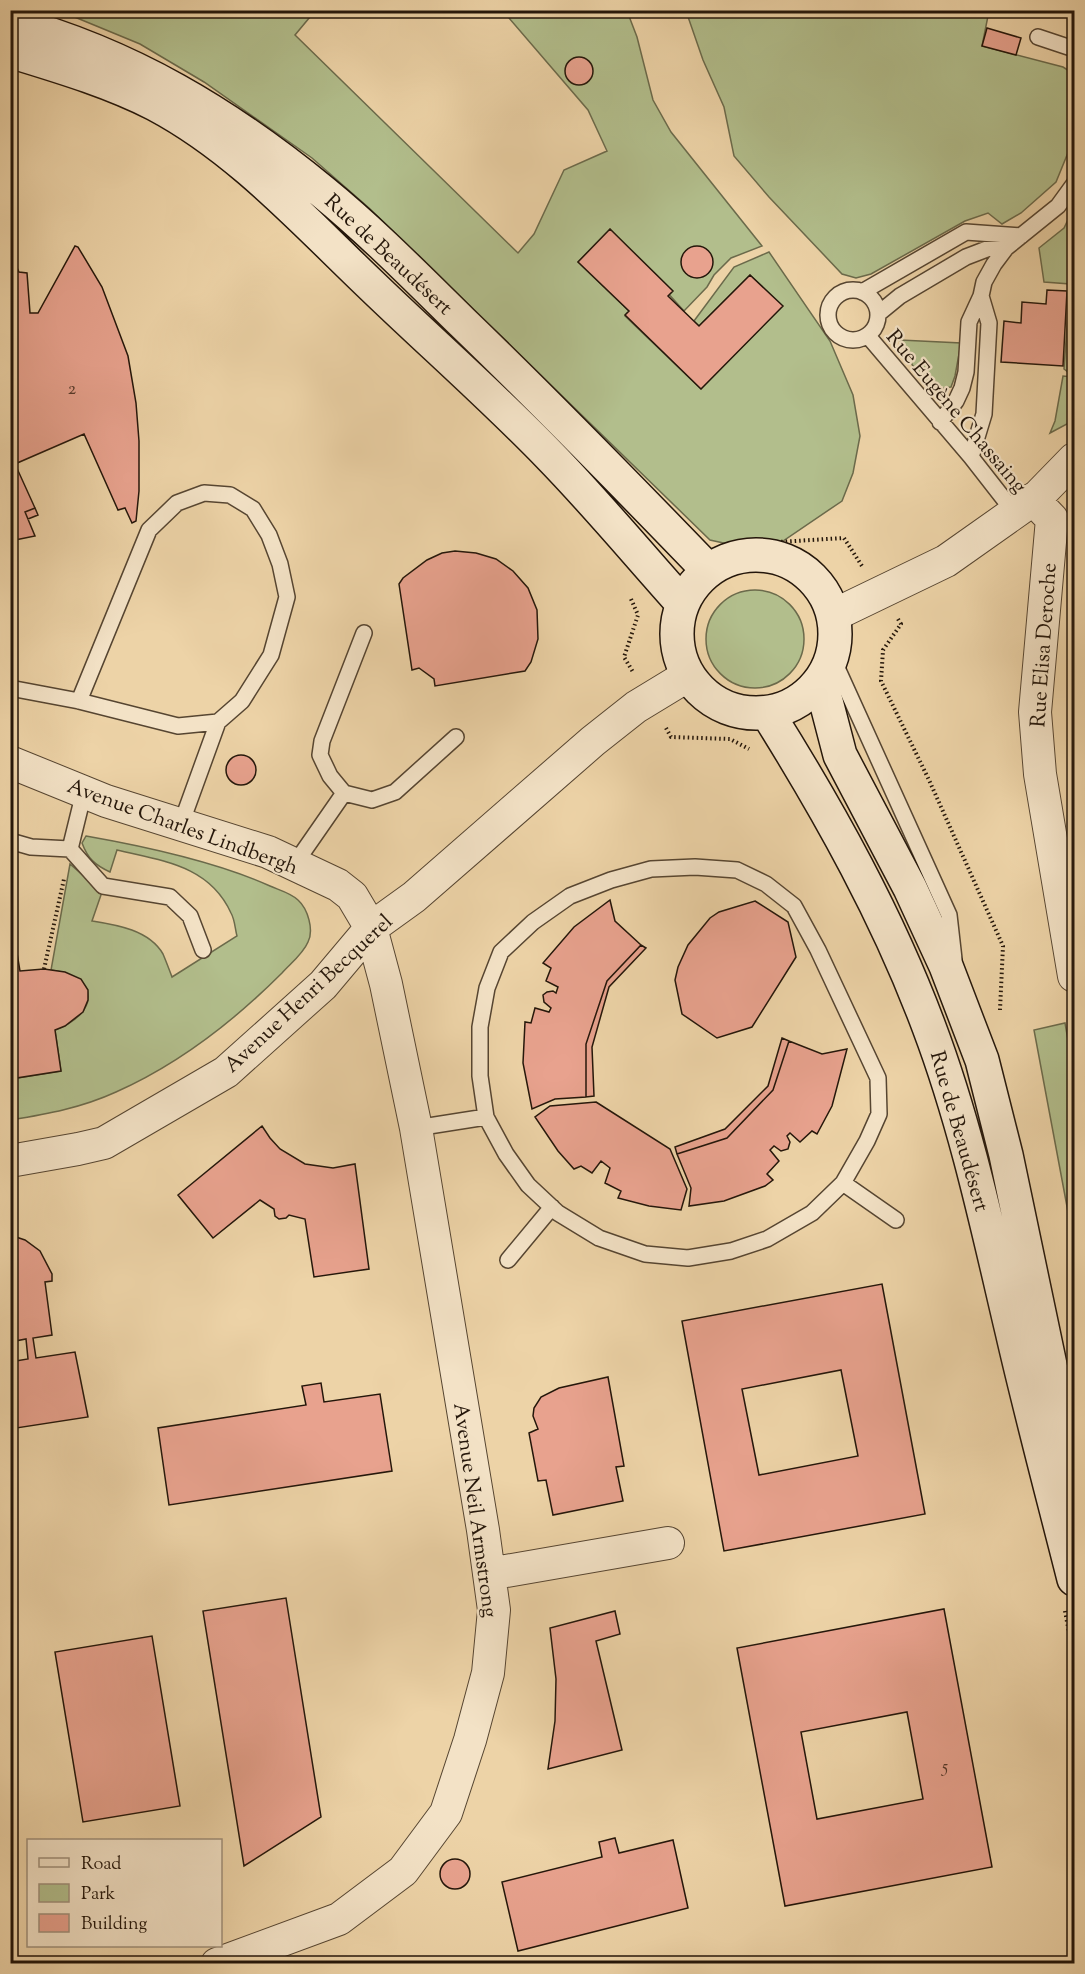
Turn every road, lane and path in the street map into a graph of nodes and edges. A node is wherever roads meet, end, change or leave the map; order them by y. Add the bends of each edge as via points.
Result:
1 (10, 22) edge
2 (1038, 37) dead end
3 (1074, 49) edge
4 (10, 51) edge
5 (1074, 184) edge
6 (1021, 236) junction
7 (862, 292) junction
8 (981, 296) junction
9 (878, 314) junction
10 (868, 336) junction
11 (940, 422) junction
12 (971, 457) junction
13 (1074, 459) edge
14 (1024, 506) junction
15 (708, 570) junction
16 (682, 603) junction
17 (834, 615) junction
18 (364, 633) dead end
19 (827, 671) junction
20 (687, 676) junction
21 (10, 688) edge
22 (79, 701) junction
23 (768, 714) junction
24 (218, 722) junction
25 (456, 737) dead end
26 (10, 762) edge
27 (84, 792) junction
28 (344, 793) junction
29 (181, 824) junction
30 (10, 841) edge
31 (70, 849) junction
32 (294, 865) junction
33 (371, 928) junction
34 (203, 950) dead end
35 (44, 969) dead end
36 (1074, 976) edge
37 (486, 1117) junction
38 (416, 1128) junction
39 (10, 1161) edge
40 (843, 1183) junction
41 (552, 1207) junction
42 (896, 1220) dead end
43 (508, 1260) dead end
44 (1074, 1516) edge
45 (668, 1543) dead end
46 (489, 1574) junction
47 (1074, 1579) edge
48 (217, 1964) edge

1 - 15 main road, Rue de Beaudésert via 52,34 167,83 229,121 324,192 571,428
2 - 3 lane
4 - 16 main road, Rue de Beaudésert via 102,81 154,104 256,175 549,455
5 - 6 lane via 1058,206
6 - 7 lane via 966,232
6 - 8 lane via 993,264
6 - 9 lane via 966,257 900,296
7 - 9 lane, Rue Eugène Chassaing via 876,304
7 - 10 lane, Rue Eugène Chassaing via 839,293 827,316 829,325 842,338 851,341
8 - 11 lane via 969,321 962,388
8 - 12 lane via 989,323 985,402
9 - 10 lane, Rue Eugène Chassaing via 878,323
10 - 11 lane, Rue Eugène Chassaing
11 - 12 lane, Rue Eugène Chassaing
12 - 14 lane, Rue Eugène Chassaing
13 - 14 street
14 - 17 street via 946,561
14 - 36 street, Rue Elisa Deroche via 1052,519 1035,712 1039,764
15 - 16 main road, Rue de Beaudésert
15 - 17 main road, Rue de Beaudésert via 737,557 768,555 797,566 820,586
16 - 20 main road, Rue de Beaudésert via 676,641
17 - 19 main road, Rue de Beaudésert via 837,637
18 - 28 lane via 320,755
19 - 23 main road, Rue de Beaudésert via 797,703
19 - 44 main road, Rue de Beaudésert via 840,755 910,888 946,966 982,1060 1059,1408
20 - 23 main road, Rue de Beaudésert via 708,699 727,708
20 - 33 street, Avenue Henri Becquerel via 636,706 592,741 414,897
21 - 22 lane
22 - 24 lane via 178,726
22 - 24 lane via 149,530 177,503 204,492 230,495 253,509 269,535 287,597 271,655 242,701
23 - 47 main road, Rue de Beaudésert via 875,903 929,1028 969,1158
24 - 29 lane
25 - 28 lane via 395,792 372,800
26 - 27 street, Avenue Charles Lindbergh
27 - 29 street, Avenue Charles Lindbergh
27 - 31 lane
28 - 32 lane
29 - 32 street, Avenue Charles Lindbergh via 268,852
30 - 31 lane via 31,847
31 - 34 lane via 103,886 170,897 190,916
31 - 35 path
32 - 33 street, Avenue Charles Lindbergh via 338,885 352,896
33 - 38 street, Avenue Neil Armstrong
33 - 39 street, Avenue Henri Becquerel via 323,985 226,1072 104,1143
37 - 38 lane
37 - 40 lane via 480,1076 480,1027 487,988 501,952 533,922 570,896 611,880 651,869 737,870 766,884 794,906 878,1078 879,1114
37 - 41 lane via 528,1185
38 - 46 street, Avenue Neil Armstrong
40 - 41 lane via 812,1214 767,1239 731,1251 688,1258 645,1254 599,1238
40 - 42 lane
41 - 43 lane
45 - 46 street
46 - 48 street, Avenue Neil Armstrong via 494,1610 488,1673 446,1813 403,1871 339,1919

